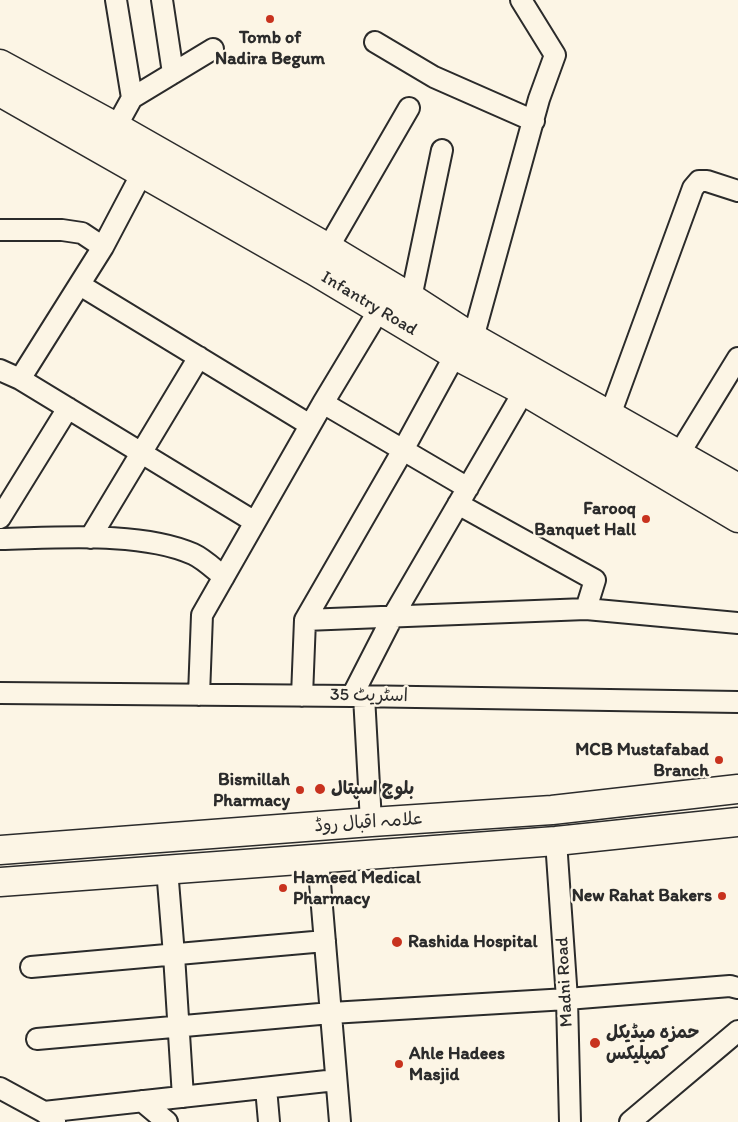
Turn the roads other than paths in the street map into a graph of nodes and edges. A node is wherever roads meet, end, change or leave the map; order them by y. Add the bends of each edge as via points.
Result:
1 (116, 0) edge
2 (162, 0) edge
3 (521, 0) edge
4 (375, 42) dead end
5 (213, 49) dead end
6 (0, 64) edge
7 (173, 73) junction
8 (17, 93) edge
9 (132, 98) junction
10 (410, 108) dead end
11 (534, 120) junction
12 (116, 127) junction
13 (442, 150) dead end
14 (142, 173) junction
15 (738, 191) edge
16 (0, 230) edge
17 (103, 247) junction
18 (328, 248) junction
19 (80, 285) junction
20 (411, 298) junction
21 (379, 310) junction
22 (464, 346) junction
23 (199, 357) junction
24 (738, 358) edge
25 (0, 370) edge
26 (20, 379) junction
27 (524, 391) junction
28 (323, 403) junction
29 (68, 408) junction
30 (610, 414) junction
31 (310, 425) junction
32 (403, 450) junction
33 (141, 452) junction
34 (679, 454) junction
35 (738, 488) edge
36 (463, 496) junction
37 (737, 515) edge
38 (0, 518) edge
39 (255, 522) junction
40 (90, 538) junction
41 (0, 539) edge
42 (224, 577) junction
43 (586, 609) junction
44 (392, 618) junction
45 (305, 620) junction
46 (738, 623) edge
47 (0, 694) edge
48 (199, 695) junction
49 (302, 696) junction
50 (358, 696) junction
51 (738, 702) edge
52 (734, 790) edge
53 (371, 822) junction
54 (735, 822) edge
55 (225, 834) junction
56 (556, 841) junction
57 (0, 850) edge
58 (318, 859) junction
59 (228, 864) junction
60 (167, 869) junction
61 (0, 882) edge
62 (325, 941) junction
63 (174, 955) junction
64 (31, 967) dead end
65 (738, 988) edge
66 (567, 999) junction
67 (331, 1013) junction
68 (178, 1026) junction
69 (738, 1031) edge
70 (37, 1039) dead end
71 (336, 1080) junction
72 (0, 1088) edge
73 (266, 1088) junction
74 (182, 1097) junction
75 (142, 1101) junction
76 (50, 1117) edge
77 (167, 1122) edge
78 (269, 1122) edge
79 (340, 1122) edge
80 (570, 1122) edge
81 (630, 1122) edge

1 - 9 street
2 - 7 street
3 - 11 street via 555,55
4 - 11 street via 434,76
5 - 7 street
6 - 8 main road, Infantry Road
7 - 9 street
8 - 12 main road, Infantry Road
8 - 14 main road, Infantry Road
9 - 12 street
10 - 18 street
11 - 22 street
12 - 18 main road, Infantry Road
13 - 20 street
14 - 17 street
14 - 21 main road, Infantry Road
15 - 30 street via 707,181 699,181 693,188
16 - 17 street via 76,232
17 - 19 street
18 - 20 main road, Infantry Road
19 - 23 street
19 - 26 street
20 - 22 main road, Infantry Road
21 - 22 main road, Infantry Road
21 - 28 street
22 - 27 main road, Infantry Road
22 - 30 main road, Infantry Road
22 - 32 street
23 - 31 street
23 - 33 street
24 - 34 street
25 - 26 street
26 - 29 street
27 - 36 street
27 - 37 main road, Infantry Road
28 - 31 street
28 - 32 street
29 - 33 street
29 - 38 street
30 - 34 main road, Infantry Road
31 - 39 street
32 - 36 street
32 - 45 street
33 - 39 street
33 - 40 street
34 - 35 main road, Infantry Road
36 - 43 street via 595,580
36 - 44 street
39 - 42 street
40 - 41 street
40 - 42 street via 173,546 196,555
42 - 48 street via 202,615
43 - 44 street
43 - 46 street
44 - 45 street
44 - 50 street
45 - 49 street
47 - 48 street, اسٹریٹ 35
48 - 49 street, اسٹریٹ 35
49 - 50 street, اسٹریٹ 35
50 - 51 street, اسٹریٹ 35
50 - 53 street
52 - 53 main road, علامہ اقبال روڈ via 552,810
52 - 54 main road
53 - 55 main road, علامہ اقبال روڈ
54 - 56 main road, علامہ اقبال روڈ
55 - 57 main road, علامہ اقبال روڈ
55 - 59 main road
56 - 58 main road, علامہ اقبال روڈ
56 - 66 street, Madni Road
58 - 59 main road, علامہ اقبال روڈ
58 - 62 street
59 - 60 main road, علامہ اقبال روڈ
60 - 61 main road, علامہ اقبال روڈ
60 - 63 street
62 - 63 street
62 - 67 street
63 - 64 street
63 - 68 street
65 - 66 street via 730,986
66 - 67 street
66 - 80 street, Madni Road
67 - 68 street
67 - 71 street
68 - 70 street
68 - 74 street
69 - 81 street
71 - 73 street
71 - 79 street
72 - 76 street
73 - 74 street
73 - 78 street
74 - 75 street
75 - 76 street
75 - 77 street

